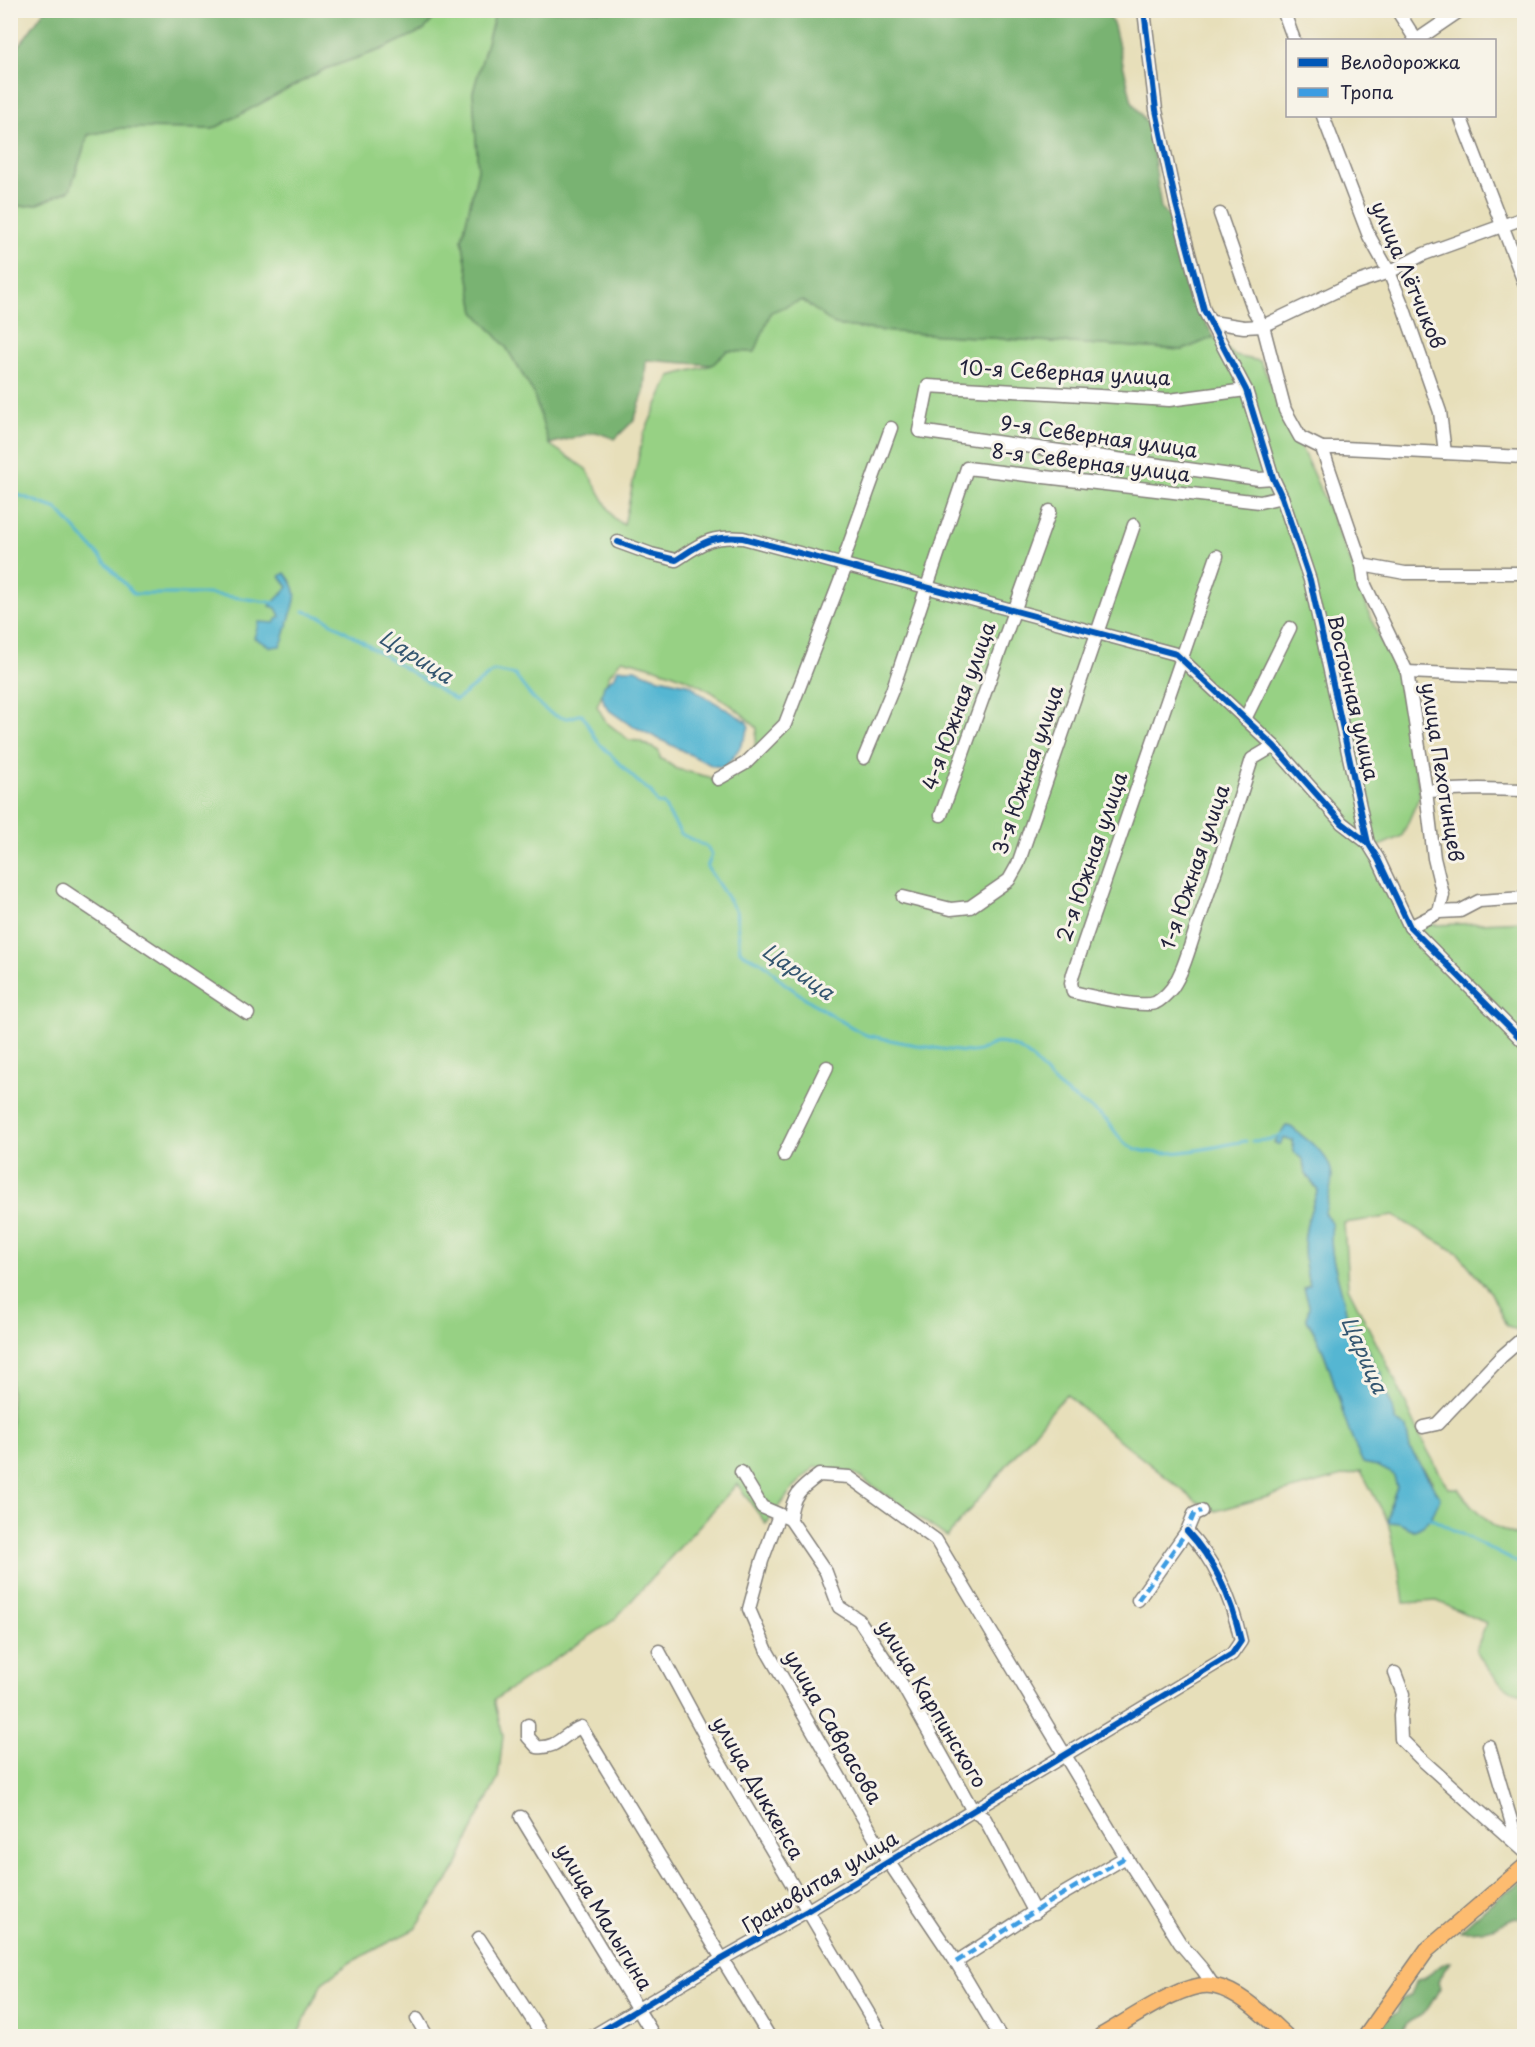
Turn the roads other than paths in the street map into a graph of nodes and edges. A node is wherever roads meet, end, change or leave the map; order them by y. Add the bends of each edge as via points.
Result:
1 (1144, 10) edge
2 (1283, 10) edge
3 (1397, 10) edge
4 (1461, 10) edge
5 (1294, 39) edge
6 (1415, 39) edge
7 (1418, 39) edge
8 (1323, 117) edge
9 (1460, 117) edge
10 (1220, 214) dead end
11 (1524, 218) edge
12 (1503, 226) junction
13 (1389, 272) junction
14 (1524, 282) edge
15 (1212, 322) junction
16 (1263, 326) junction
17 (1245, 390) junction
18 (891, 428) dead end
19 (920, 431) joint
20 (1322, 448) junction
21 (1445, 453) junction
22 (1524, 457) edge
23 (1273, 478) junction
24 (1282, 497) junction
25 (1050, 512) dead end
26 (1134, 525) dead end
27 (618, 542) dead end
28 (1217, 556) dead end
29 (843, 564) junction
30 (1362, 565) junction
31 (1524, 573) edge
32 (927, 586) junction
33 (1014, 611) junction
34 (1290, 628) dead end
35 (1096, 632) junction
36 (1181, 658) junction
37 (1407, 672) junction
38 (1524, 677) edge
39 (1245, 719) junction
40 (1274, 746) junction
41 (864, 758) dead end
42 (718, 779) dead end
43 (1524, 790) edge
44 (1426, 791) junction
45 (941, 815) dead end
46 (1368, 843) junction
47 (63, 890) dead end
48 (903, 897) dead end
49 (1524, 898) edge
50 (1439, 912) junction
51 (1410, 927) junction
52 (1154, 1003) joint
53 (248, 1014) dead end
54 (1524, 1042) edge
55 (827, 1067) dead end
56 (784, 1155) dead end
57 (1524, 1337) edge
58 (1423, 1427) dead end
59 (741, 1472) dead end
60 (1201, 1510) dead end
61 (785, 1517) junction
62 (1187, 1530) junction
63 (1138, 1600) dead end
64 (659, 1651) dead end
65 (1395, 1672) dead end
66 (528, 1725) dead end
67 (1489, 1746) dead end
68 (1065, 1754) junction
69 (973, 1810) junction
70 (521, 1817) dead end
71 (1521, 1847) edge
72 (1126, 1857) junction
73 (888, 1861) junction
74 (1524, 1867) edge
75 (807, 1911) junction
76 (1035, 1913) junction
77 (479, 1938) dead end
78 (722, 1959) junction
79 (956, 1962) junction
80 (1213, 1985) junction
81 (637, 2009) junction
82 (417, 2019) dead end
83 (427, 2037) edge
84 (543, 2037) edge
85 (593, 2037) edge
86 (654, 2037) edge
87 (769, 2037) edge
88 (882, 2037) edge
89 (1000, 2037) edge
90 (1101, 2037) edge
91 (1286, 2037) edge
92 (1366, 2037) edge

1 - 15 street, Восточная улица via 1156,110 1176,204 1204,310
2 - 5 street
3 - 6 street
4 - 7 street
8 - 13 street, улица Лётчиков via 1369,236
9 - 12 street
10 - 16 street via 1254,311
11 - 12 street
12 - 13 street via 1424,254
12 - 14 street
13 - 16 street via 1349,285
13 - 21 street, улица Лётчиков via 1437,404
15 - 16 street
15 - 17 street, Восточная улица
16 - 20 street via 1285,410 1300,437
17 - 19 street, 10-я Северная улица via 1169,400 928,386
17 - 23 street, Восточная улица
18 - 29 street
19 - 23 street, 9-я Северная улица
20 - 21 street
20 - 30 street, улица Пехотинцев
21 - 22 street
23 - 24 street, Восточная улица
24 - 32 street, 8-я Северная улица via 1260,502 967,468
24 - 46 street, Восточная улица via 1310,580
25 - 33 street, 4-я Южная улица
26 - 35 street, 3-я Южная улица
27 - 29 street via 676,560 722,536 743,538
28 - 36 street
29 - 32 street
29 - 42 street via 844,571 785,724 746,763
30 - 31 street via 1405,573
30 - 37 street, улица Пехотинцев via 1365,585
32 - 33 street
32 - 41 street via 893,688
33 - 35 street
33 - 45 street, 4-я Южная улица
34 - 39 street
35 - 36 street
35 - 48 street, 3-я Южная улица via 1018,864 1009,880 970,906 951,909
36 - 39 street
36 - 52 street, 2-я Южная улица via 1071,983 1073,992
37 - 38 street
37 - 44 street, улица Пехотинцев
39 - 40 street
40 - 46 street via 1342,823
40 - 52 street, 1-я Южная улица via 1252,759 1186,957 1173,986
43 - 44 street
44 - 50 street, улица Пехотинцев via 1443,895
46 - 51 street, Восточная улица
47 - 53 street
49 - 50 street via 1479,901 1460,911
50 - 51 street
51 - 54 street, Восточная улица
55 - 56 street
57 - 58 street via 1437,1424
59 - 61 street, улица Карпинского via 762,1507
60 - 62 street via 1194,1514
61 - 68 street, улица Саврасова via 802,1487 819,1474 849,1477 936,1540
61 - 69 street, улица Карпинского via 826,1572 839,1607 859,1620 903,1686
61 - 73 street, улица Саврасова via 762,1561 749,1609 767,1651
62 - 63 street
62 - 68 street, Грановитая улица via 1218,1574 1241,1641 1232,1654
64 - 75 street, улица Диккенса
65 - 71 street via 1403,1694 1401,1739
66 - 78 street via 528,1737 537,1748 547,1748 582,1728
67 - 71 street
68 - 69 street, Грановитая улица
68 - 72 street, улица Саврасова
69 - 73 street, Грановитая улица
69 - 76 street, улица Карпинского via 985,1819
70 - 81 street, улица Малыгина
72 - 76 street
72 - 80 street, улица Саврасова via 1180,1943
73 - 75 street, Грановитая улица
73 - 79 street, улица Саврасова
74 - 92 main road via 1427,1950
75 - 78 street, Грановитая улица
75 - 88 street, улица Диккенса
76 - 79 street
77 - 84 street
78 - 81 street, Грановитая улица
78 - 87 street
79 - 89 street, улица Саврасова
80 - 90 main road via 1188,1988
80 - 91 main road via 1241,1998
81 - 85 street, Грановитая улица
81 - 86 street, улица Малыгина
82 - 83 street

